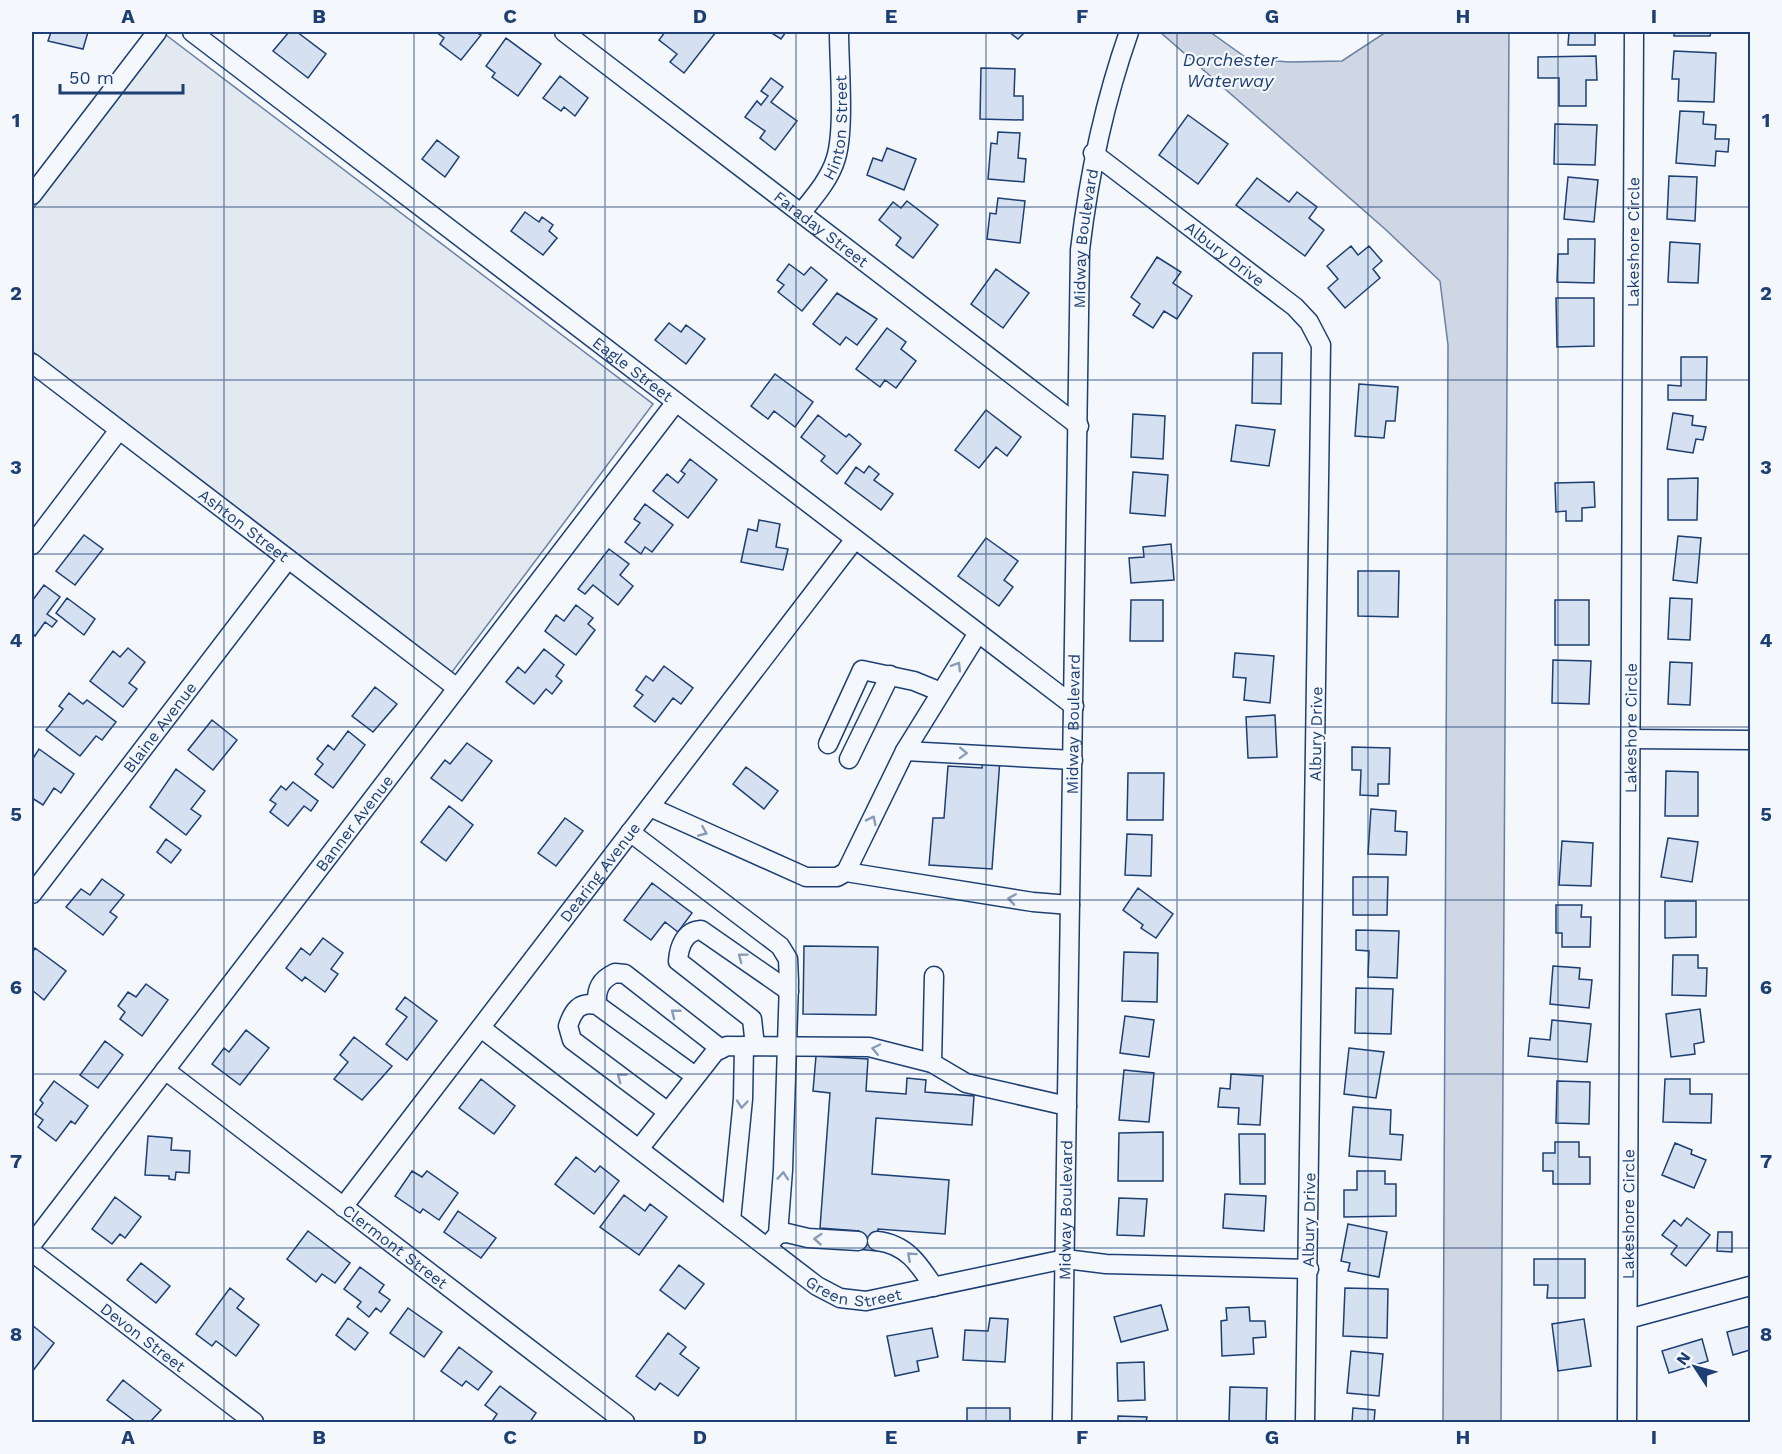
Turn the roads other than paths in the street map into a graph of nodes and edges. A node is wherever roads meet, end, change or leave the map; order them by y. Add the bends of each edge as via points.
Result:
1 (157, 32) edge
2 (192, 32) edge
3 (564, 32) edge
4 (839, 32) edge
5 (1130, 32) edge
6 (1634, 32) edge
7 (1094, 153) junction
8 (32, 195) edge
9 (801, 213) junction
10 (32, 363) edge
11 (676, 402) junction
12 (1079, 426) junction
13 (119, 430) junction
14 (855, 539) junction
15 (32, 545) edge
16 (288, 559) junction
17 (978, 633) junction
18 (890, 675) junction
19 (457, 688) junction
20 (941, 692) junction
21 (1074, 706) junction
22 (1631, 739) junction
23 (1750, 740) edge
24 (828, 744) dead end
25 (905, 751) junction
26 (849, 759) dead end
27 (1073, 760) junction
28 (650, 807) junction
29 (630, 832) junction
30 (846, 872) junction
31 (32, 894) edge
32 (1071, 905) junction
33 (933, 976) dead end
34 (789, 991) junction
35 (597, 1005) junction
36 (481, 1028) junction
37 (750, 1046) junction
38 (788, 1046) junction
39 (721, 1049) junction
40 (932, 1063) junction
41 (165, 1070) junction
42 (695, 1076) junction
43 (1067, 1106) junction
44 (668, 1112) junction
45 (639, 1149) junction
46 (343, 1207) junction
47 (731, 1220) junction
48 (773, 1241) junction
49 (858, 1241) dead end
50 (877, 1241) dead end
51 (32, 1244) edge
52 (32, 1252) edge
53 (1065, 1259) junction
54 (1309, 1269) junction
55 (1750, 1286) edge
56 (934, 1287) junction
57 (1628, 1319) junction
58 (254, 1422) edge
59 (625, 1422) edge
60 (1062, 1422) edge
61 (1305, 1422) edge
62 (1628, 1422) edge

1 - 8 street
2 - 11 street, Eagle Street
3 - 9 street, Faraday Street
4 - 9 street, Hinton Street via 836,159 825,182
5 - 7 street, Midway Boulevard
6 - 22 street, Lakeshore Circle
7 - 12 street, Midway Boulevard via 1080,250
7 - 54 street, Albury Drive via 1294,307 1309,322 1320,345
9 - 12 street, Faraday Street
10 - 13 street, Ashton Street
11 - 14 street, Eagle Street
11 - 19 street, Banner Avenue
12 - 21 street, Midway Boulevard
13 - 15 street
13 - 16 street, Ashton Street
14 - 17 street, Eagle Street
14 - 28 street, Dearing Avenue
16 - 19 street, Ashton Street
16 - 31 street, Blaine Avenue
20 -> 17 street
17 - 21 street, Eagle Street
18 - 20 street
18 - 24 street via 862,670
18 - 26 street
19 - 41 street, Banner Avenue
20 - 25 street
21 - 27 street, Midway Boulevard
22 - 23 street
22 - 57 street, Lakeshore Circle
25 -> 27 street
30 -> 25 street
27 - 32 street, Midway Boulevard
28 - 29 street, Dearing Avenue
28 -> 30 street via 806,877 837,877
29 - 34 street via 780,946 788,959
29 - 36 street, Dearing Avenue
32 -> 30 street
32 - 43 street, Midway Boulevard
33 - 40 street
34 -> 37 street via 701,930 685,939 678,961 752,1019
34 - 38 street
39 -> 35 street via 625,974 615,973 601,982 596,992
35 - 42 street
44 -> 35 street via 573,1040 567,1026 578,1006 587,1002
36 - 45 street, Green Street
36 - 46 street, Dearing Avenue
37 - 38 street
37 - 39 street
37 -> 47 street
40 -> 38 street via 869,1047
48 -> 38 street
39 - 42 street
40 - 43 street via 966,1083
41 - 46 street, Clermont Street
41 - 51 street, Banner Avenue
42 - 44 street
43 - 53 street, Midway Boulevard
44 - 45 street
45 - 47 street, Green Street
46 - 59 street, Clermont Street
47 - 48 street, Green Street
49 -> 48 street
48 - 56 street, Green Street via 817,1286 840,1298 866,1301
56 -> 50 street via 910,1254 892,1242
52 - 58 street, Devon Street
53 - 54 street, Green Street via 1106,1264
53 - 56 street, Green Street
53 - 60 street, Midway Boulevard
54 - 61 street, Albury Drive
55 - 57 street
57 - 62 street, Lakeshore Circle

